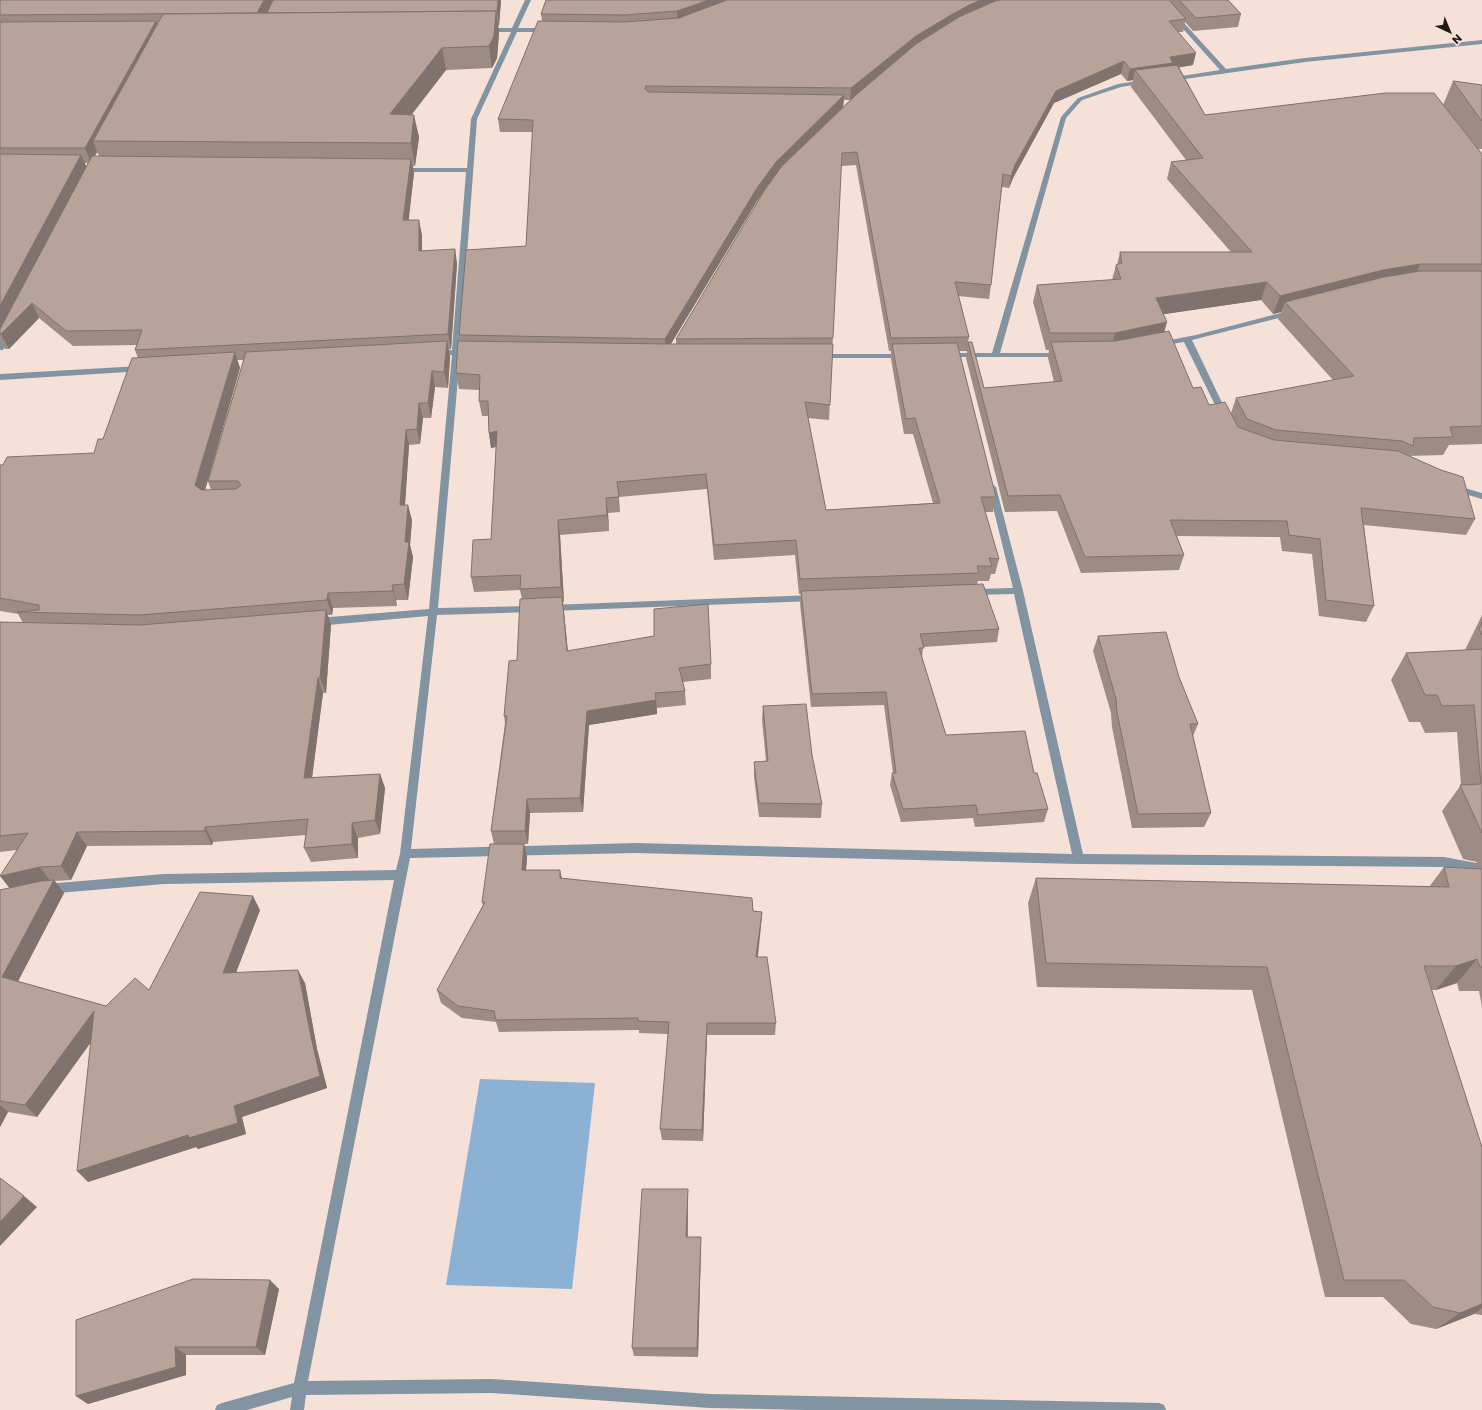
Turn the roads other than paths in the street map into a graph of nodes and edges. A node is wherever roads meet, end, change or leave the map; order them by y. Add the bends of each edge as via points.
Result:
1 (528, 0) edge
2 (1160, 0) edge
3 (515, 29) junction
4 (476, 30) edge
5 (554, 30) edge
6 (1482, 42) edge
7 (1225, 72) junction
8 (1165, 80) edge
9 (1150, 82) edge
10 (391, 170) edge
11 (471, 170) junction
12 (1301, 310) edge
13 (11, 327) edge
14 (1187, 339) junction
15 (1149, 346) edge
16 (0, 348) edge
17 (456, 352) junction
18 (478, 352) edge
19 (425, 353) edge
20 (995, 355) junction
21 (1073, 355) edge
22 (810, 356) edge
23 (912, 356) edge
24 (935, 356) edge
25 (146, 369) edge
26 (0, 377) edge
27 (1229, 425) edge
28 (989, 477) edge
29 (1444, 484) edge
30 (1482, 496) edge
31 (1018, 591) junction
32 (962, 593) edge
33 (820, 598) edge
34 (433, 612) junction
35 (306, 623) edge
36 (406, 854) junction
37 (1079, 859) junction
38 (1482, 868) edge
39 (401, 876) junction
40 (36, 891) edge
41 (300, 1388) junction
42 (222, 1410) edge
43 (297, 1410) edge
44 (1159, 1410) edge

1 - 3 street
2 - 7 street
3 - 4 street
3 - 5 street
3 - 11 street via 474,119
6 - 7 street via 1305,60
7 - 8 street
9 - 20 street via 1120,85 1080,99 1063,118
10 - 11 street
11 - 17 street
12 - 14 street
13 - 16 street
14 - 15 street
14 - 27 street
17 - 18 street
17 - 19 street
17 - 34 street
20 - 21 street
20 - 24 street via 960,359
22 - 23 street
25 - 26 street
28 - 31 street
29 - 30 street
31 - 32 street
31 - 37 street
33 - 34 street
34 - 35 street
34 - 36 street
36 - 37 street via 636,848
36 - 39 street
37 - 38 street via 1444,862
39 - 40 street via 164,879
39 - 41 street
41 - 42 street
41 - 43 street
41 - 44 street via 492,1386 710,1402

